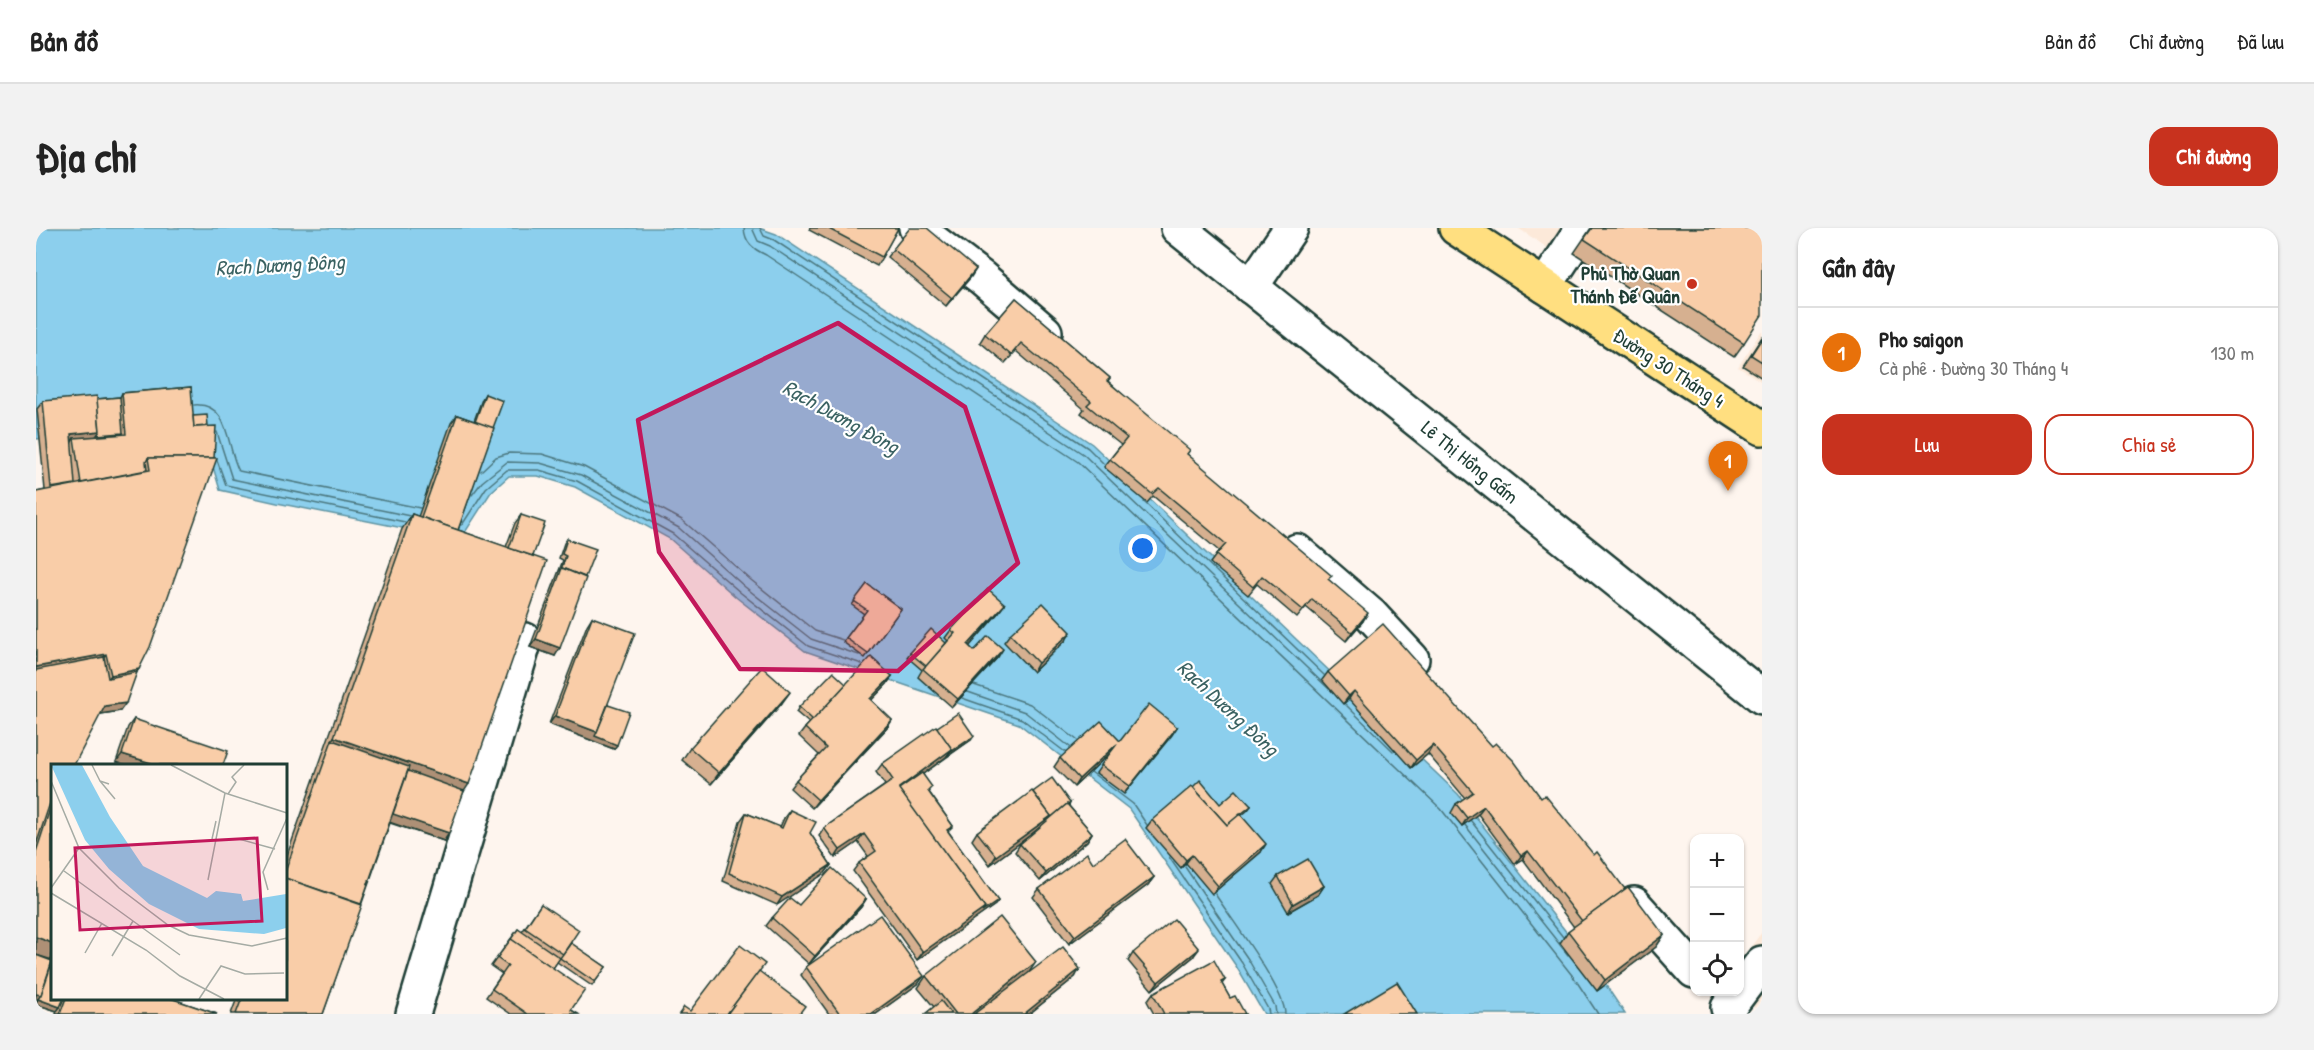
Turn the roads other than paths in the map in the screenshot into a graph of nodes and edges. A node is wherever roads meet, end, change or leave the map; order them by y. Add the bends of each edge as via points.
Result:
1 (916, 228) edge
2 (1178, 228) edge
3 (1291, 228) edge
4 (1456, 228) edge
5 (1583, 228) edge
6 (1545, 286) junction
7 (1251, 287) junction
8 (1064, 349) edge
9 (1762, 428) edge
10 (1272, 529) edge
11 (525, 640) edge
12 (1434, 684) edge
13 (1762, 697) edge
14 (1616, 884) edge
15 (1762, 963) edge
16 (1690, 965) edge
17 (1724, 1005) edge
18 (412, 1014) edge

1 - 8 street via 982,278
2 - 7 street, Lê Thị Hồng Gấm
3 - 7 street
4 - 6 main road, Đường 30 Tháng 4
5 - 6 street
6 - 9 main road, Đường 30 Tháng 4
7 - 13 street, Lê Thị Hồng Gấm
10 - 12 street via 1371,615
11 - 18 street
14 - 16 street
15 - 17 street

